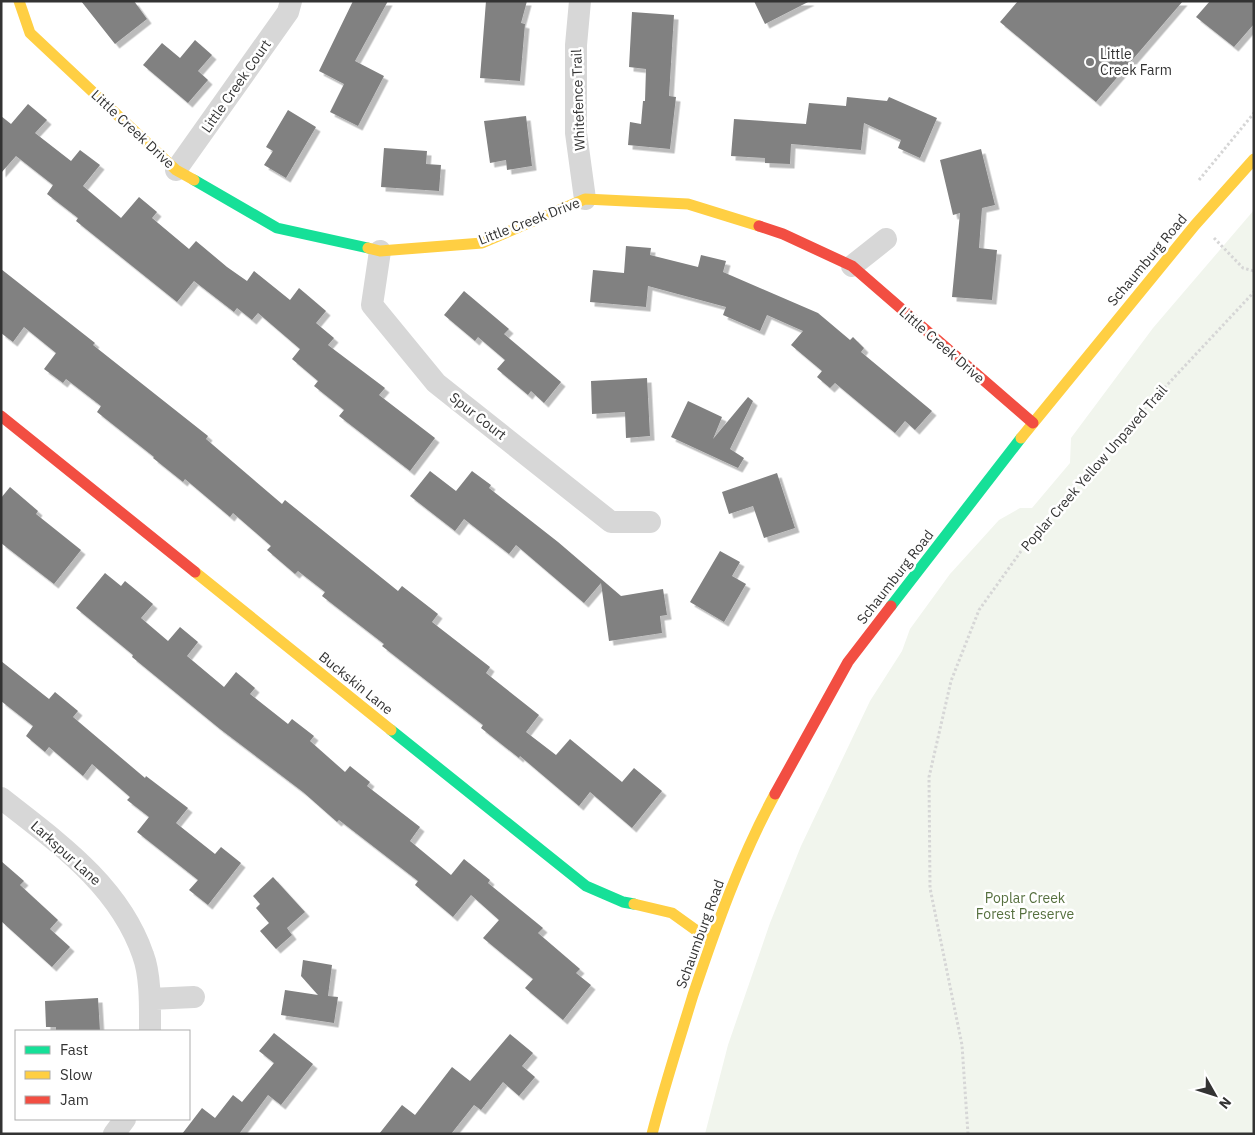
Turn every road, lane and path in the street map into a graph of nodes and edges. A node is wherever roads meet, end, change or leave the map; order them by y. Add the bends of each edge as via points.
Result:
1 (19, 1) edge
2 (291, 1) edge
3 (580, 1) edge
4 (1254, 112) edge
5 (1254, 159) edge
6 (176, 170) junction
7 (1193, 187) dead end
8 (585, 199) junction
9 (1195, 225) junction
10 (886, 239) dead end
11 (380, 251) junction
12 (852, 266) junction
13 (1254, 271) edge
14 (1254, 292) edge
15 (1, 416) edge
16 (1033, 423) junction
17 (650, 522) dead end
18 (1, 798) edge
19 (711, 941) junction
20 (194, 997) dead end
21 (150, 999) junction
22 (150, 1030) edge
23 (124, 1120) edge
24 (114, 1134) edge
25 (652, 1134) edge
26 (968, 1134) edge

1 - 6 street, Little Creek Drive via 30,32
2 - 6 street, Little Creek Court via 288,12
3 - 8 street, Whitefence Trail via 576,45 576,133
4 - 7 path
5 - 9 street, Schaumburg Road
6 - 11 street, Little Creek Drive via 277,228
8 - 11 street, Little Creek Drive via 482,243
8 - 12 street, Little Creek Drive via 688,204 783,234
9 - 13 path via 1215,239 1243,268
9 - 16 street, Schaumburg Road
10 - 12 street
11 - 17 street, Spur Court via 372,305 436,383 611,522
12 - 16 street, Little Creek Drive
14 - 26 path, Poplar Creek Yellow Unpaved Trail via 1110,446 1029,540 980,610 951,681 929,777 930,888 962,1045
15 - 19 street, Buckskin Lane via 586,886 623,902 672,913
16 - 19 street, Schaumburg Road via 848,662 755,831
18 - 21 street, Larkspur Lane via 98,879 122,910 144,956
19 - 25 street, Schaumburg Road
20 - 21 street
21 - 22 street, Larkspur Lane
23 - 24 street

